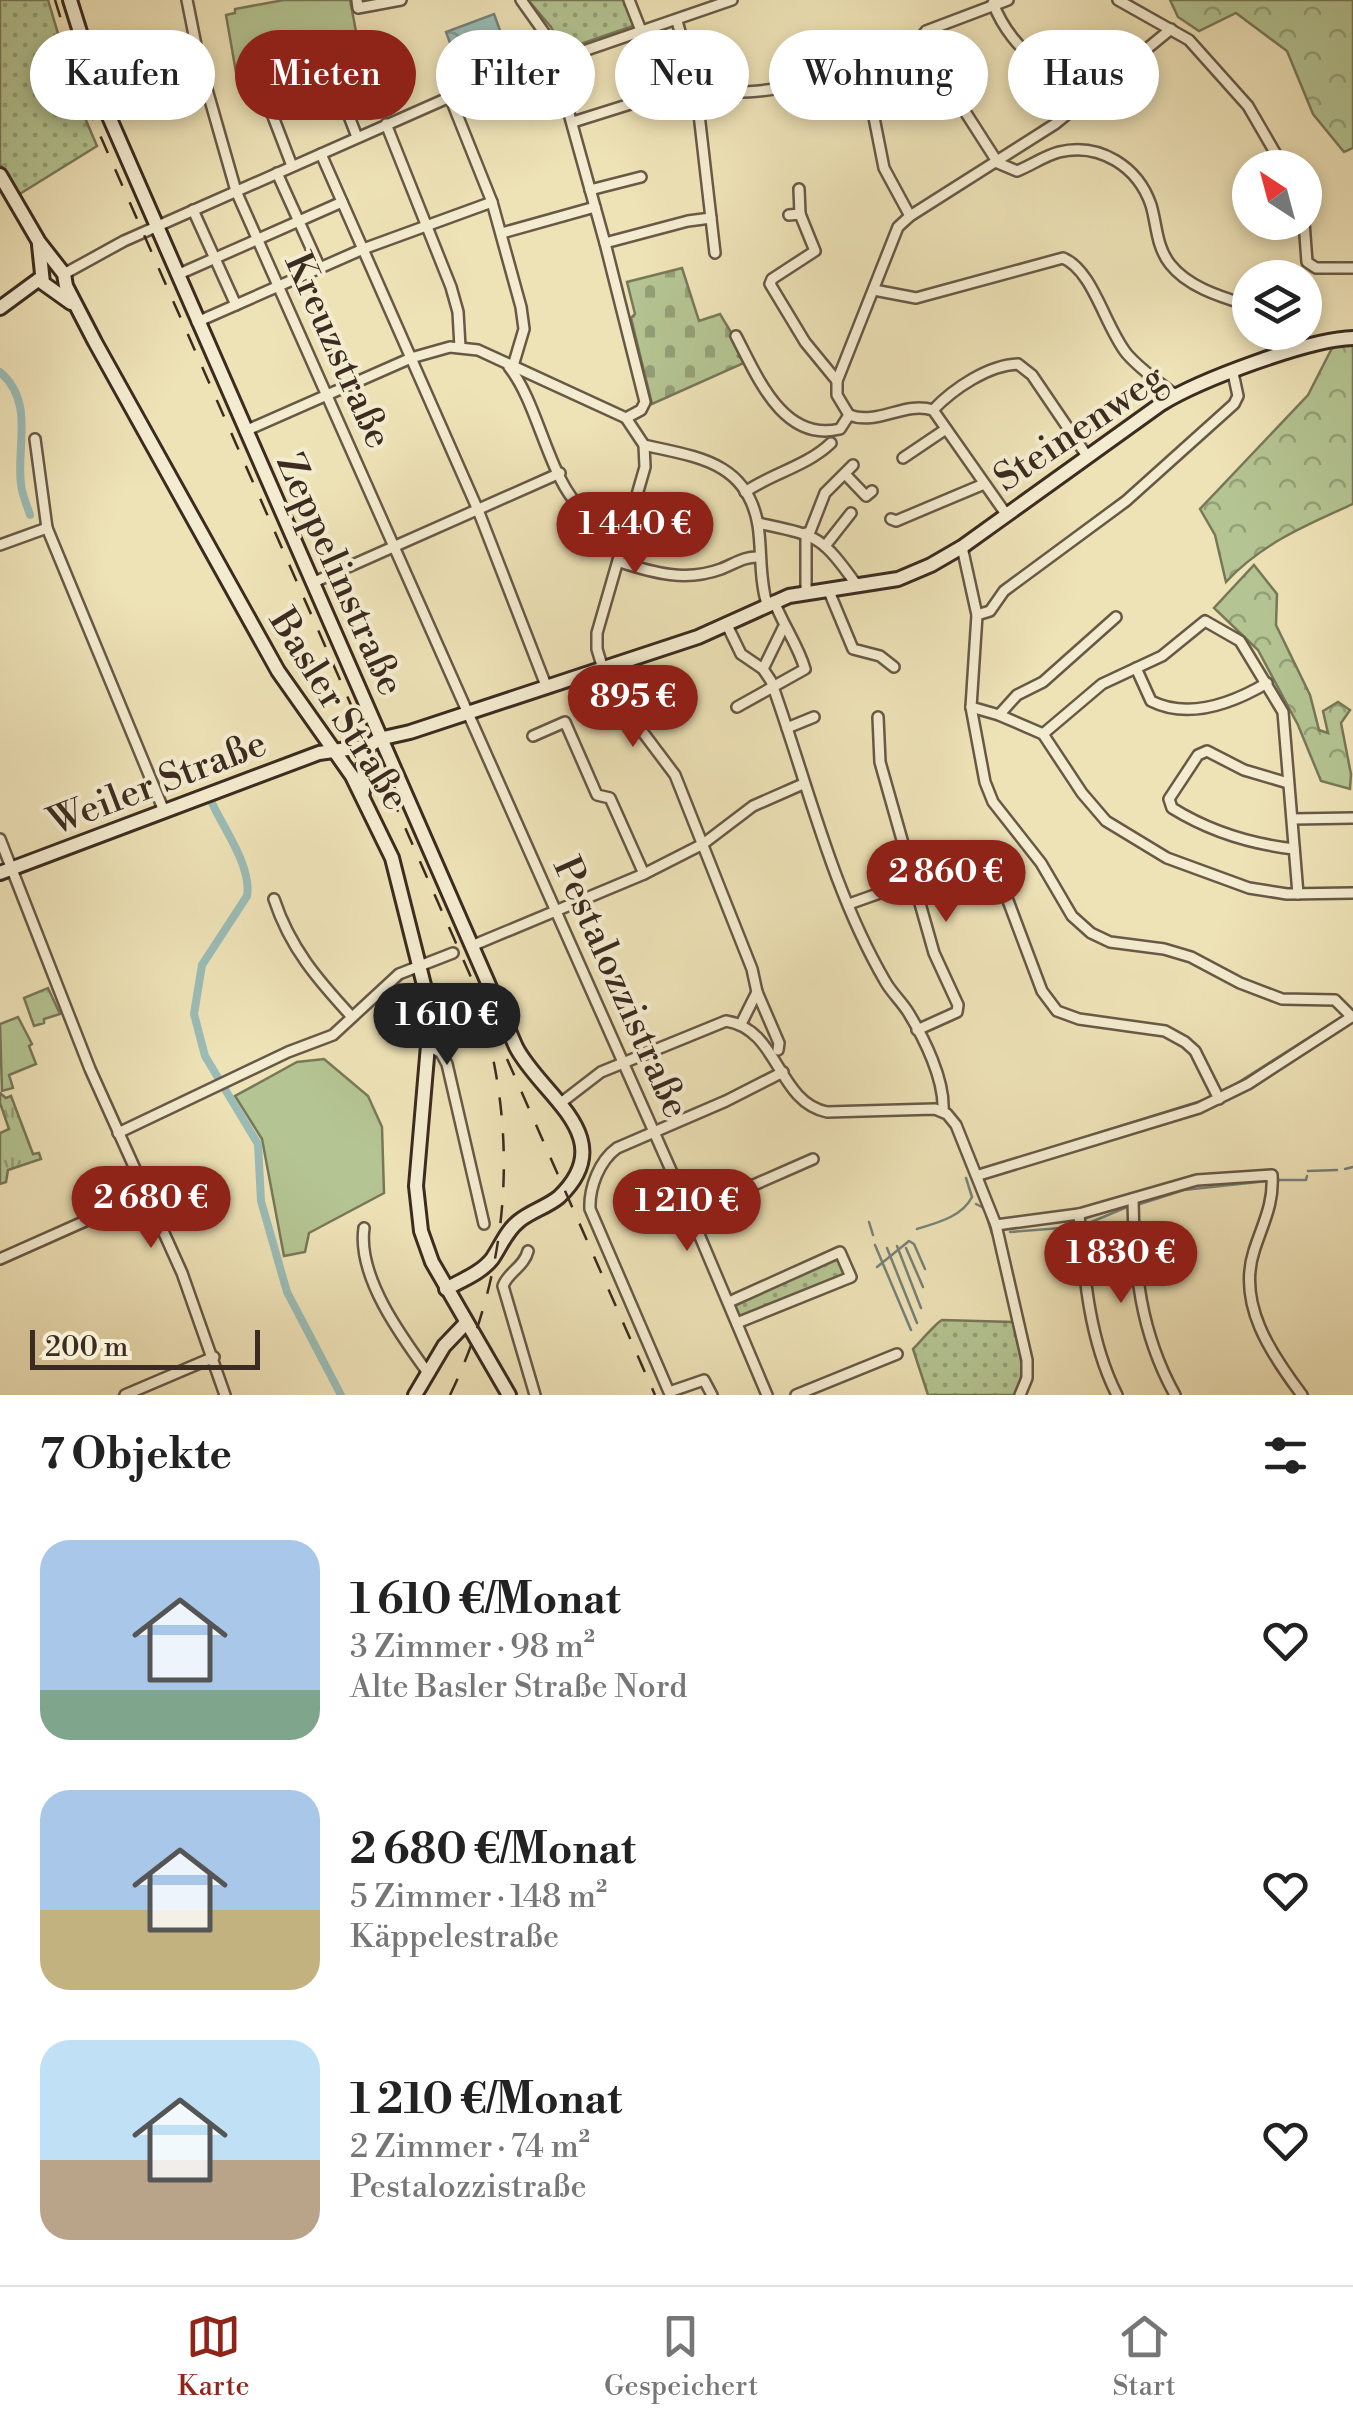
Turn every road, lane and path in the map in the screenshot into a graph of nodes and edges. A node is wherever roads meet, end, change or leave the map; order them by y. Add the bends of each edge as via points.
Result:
1 (70, 0) edge
2 (187, 0) edge
3 (357, 0) edge
4 (401, 0) edge
5 (521, 0) edge
6 (630, 0) edge
7 (732, 0) edge
8 (1008, 0) edge
9 (1118, 0) edge
10 (993, 2) edge
11 (714, 3) edge
12 (677, 21) junction
13 (1170, 29) junction
14 (542, 30) edge
15 (641, 30) edge
16 (651, 30) edge
17 (679, 30) edge
18 (928, 30) edge
19 (1008, 31) edge
20 (1159, 38) edge
21 (436, 103) edge
22 (615, 110) edge
23 (274, 120) edge
24 (350, 120) edge
25 (459, 120) edge
26 (699, 120) edge
27 (874, 120) edge
28 (971, 120) edge
29 (1060, 120) edge
30 (573, 122) joint
31 (386, 124) junction
32 (357, 138) junction
33 (1274, 150) edge
34 (321, 154) junction
35 (998, 162) junction
36 (292, 166) junction
37 (277, 173) junction
38 (0, 175) edge
39 (642, 177) dead end
40 (798, 189) dead end
41 (236, 190) junction
42 (590, 190) junction
43 (342, 202) junction
44 (492, 202) junction
45 (595, 206) junction
46 (193, 210) junction
47 (910, 216) junction
48 (711, 218) junction
49 (299, 222) junction
50 (427, 223) junction
51 (156, 226) junction
52 (502, 233) junction
53 (258, 240) junction
54 (1306, 240) edge
55 (39, 242) junction
56 (606, 243) junction
57 (363, 249) junction
58 (716, 253) dead end
59 (216, 258) junction
60 (320, 268) junction
61 (1353, 268) edge
62 (62, 274) junction
63 (177, 276) junction
64 (46, 283) junction
65 (278, 287) junction
66 (874, 290) junction
67 (1232, 299) edge
68 (236, 305) junction
69 (0, 308) edge
70 (77, 308) junction
71 (197, 322) junction
72 (736, 336) dead end
73 (1353, 338) edge
74 (460, 347) junction
75 (411, 358) junction
76 (508, 363) junction
77 (1232, 372) junction
78 (545, 380) junction
79 (837, 380) junction
80 (328, 396) junction
81 (1175, 396) junction
82 (528, 401) junction
83 (933, 410) junction
84 (849, 415) junction
85 (630, 416) junction
86 (946, 429) junction
87 (244, 432) junction
88 (34, 439) dead end
89 (832, 444) dead end
90 (644, 445) junction
91 (1088, 456) junction
92 (903, 458) dead end
93 (852, 465) dead end
94 (560, 473) junction
95 (845, 474) junction
96 (984, 484) junction
97 (872, 490) dead end
98 (744, 492) junction
99 (478, 510) junction
100 (851, 513) dead end
101 (1006, 514) junction
102 (891, 518) dead end
103 (758, 523) junction
104 (628, 527) junction
105 (47, 528) junction
106 (807, 534) junction
107 (0, 546) edge
108 (392, 546) junction
109 (826, 546) junction
110 (962, 547) junction
111 (759, 557) junction
112 (620, 562) junction
113 (312, 582) junction
114 (856, 584) junction
115 (828, 589) junction
116 (806, 592) junction
117 (770, 603) junction
118 (977, 614) junction
119 (1116, 617) dead end
120 (726, 623) junction
121 (783, 628) junction
122 (894, 667) dead end
123 (1136, 668) junction
124 (603, 669) junction
125 (763, 669) junction
126 (1267, 683) junction
127 (774, 687) junction
128 (547, 688) junction
129 (737, 707) dead end
130 (971, 707) junction
131 (468, 713) junction
132 (999, 714) junction
133 (878, 717) dead end
134 (814, 718) dead end
135 (788, 728) junction
136 (1043, 734) junction
137 (533, 736) dead end
138 (379, 738) junction
139 (364, 747) junction
140 (335, 749) junction
141 (1288, 783) junction
142 (803, 784) junction
143 (362, 795) junction
144 (164, 810) junction
145 (1353, 818) edge
146 (1293, 819) junction
147 (0, 839) edge
148 (703, 844) junction
149 (1294, 849) junction
150 (6, 871) edge
151 (644, 874) junction
152 (914, 881) junction
153 (1353, 893) edge
154 (1298, 894) junction
155 (1007, 898) dead end
156 (274, 899) dead end
157 (848, 904) junction
158 (555, 909) junction
159 (474, 945) junction
160 (453, 953) dead end
161 (422, 966) junction
162 (757, 992) junction
163 (352, 1017) junction
164 (1353, 1017) edge
165 (741, 1024) junction
166 (917, 1030) junction
167 (428, 1046) junction
168 (778, 1050) dead end
169 (621, 1063) junction
170 (783, 1072) junction
171 (1219, 1099) junction
172 (562, 1102) junction
173 (942, 1111) junction
174 (654, 1132) junction
175 (118, 1133) junction
176 (813, 1159) dead end
177 (978, 1175) junction
178 (146, 1194) junction
179 (1133, 1199) junction
180 (690, 1213) junction
181 (1079, 1214) junction
182 (484, 1224) dead end
183 (996, 1225) junction
184 (364, 1228) dead end
185 (528, 1251) dead end
186 (0, 1259) edge
187 (446, 1288) junction
188 (729, 1302) junction
189 (466, 1323) junction
190 (738, 1323) junction
191 (897, 1354) dead end
192 (214, 1356) junction
193 (428, 1372) junction
194 (131, 1394) edge
195 (225, 1395) edge
196 (415, 1395) edge
197 (510, 1395) edge
198 (535, 1395) edge
199 (712, 1395) edge
200 (767, 1395) edge
201 (796, 1395) edge
202 (1020, 1395) edge
203 (1117, 1395) edge
204 (1174, 1395) edge
205 (1302, 1395) edge

1 - 51 main road, Zeppelinstraße via 97,90
2 - 41 street, Kreuzstraße
3 - 4 street via 358,8
5 - 14 street
6 - 15 street
7 - 11 street
8 - 10 street
9 - 13 street
10 - 18 street
10 - 19 street
11 - 12 street
12 - 16 street
12 - 17 street
13 - 20 street
13 - 33 street via 1189,40 1248,106
21 - 31 street
22 - 30 street
23 - 36 street
24 - 32 street
25 - 44 street
26 - 48 street
27 - 47 street via 884,168
28 - 35 street
29 - 35 street
30 - 42 street
31 - 32 street
31 - 50 street
32 - 34 street
34 - 36 street
34 - 43 street
35 - 47 street
35 - 67 street via 1017,171 1079,149 1112,158 1146,193 1168,262 1200,287
36 - 37 street
37 - 41 street
37 - 49 street
38 - 55 main road, Basler Straße
39 - 42 street
40 - 79 street via 795,214 815,251 770,284
41 - 46 street
41 - 53 street, Kreuzstraße
42 - 45 street
43 - 49 street
43 - 57 street
44 - 50 street
44 - 52 street
45 - 52 street
45 - 56 street
46 - 51 street
46 - 59 street
47 - 66 street via 898,227
48 - 56 street
48 - 58 street
49 - 53 street
49 - 60 street
50 - 57 street
50 - 74 street via 458,312
51 - 62 street
51 - 63 main road, Zeppelinstraße
52 - 76 street via 524,329
53 - 59 street
53 - 65 street, Kreuzstraße
54 - 61 street via 1308,262 1316,268
55 - 62 main road, Basler Straße
55 - 64 main road, Basler Straße
56 - 85 street via 645,402
57 - 60 street
57 - 75 street
59 - 63 street
59 - 68 street
60 - 65 street
62 - 64 main road via 49,268
62 - 64 main road via 61,288
62 - 70 main road, Basler Straße
63 - 71 main road, Zeppelinstraße
64 - 69 main road
64 - 70 main road, Basler Straße
65 - 68 street
65 - 80 street, Kreuzstraße
66 - 79 street
66 - 81 street via 916,298 1063,258 1082,270 1126,352
68 - 71 street
70 - 140 main road, Basler Straße via 278,672
71 - 87 main road, Zeppelinstraße
72 - 84 street via 786,416 812,429 840,428
73 - 77 main road, Steinenweg
74 - 75 street
74 - 76 street
75 - 80 street
75 - 99 street
76 - 78 street
76 - 82 street
77 - 81 main road, Steinenweg
77 - 118 street via 1234,404 1126,501 1004,592 990,611
78 - 82 street via 531,387
78 - 85 street
79 - 84 street
80 - 87 street
80 - 108 street, Kreuzstraße
81 - 91 main road, Steinenweg
82 - 94 street
83 - 84 street
83 - 86 street
83 - 91 street via 991,371 1018,364
85 - 90 street
86 - 92 street
86 - 96 street
87 - 113 main road, Zeppelinstraße
88 - 105 street
89 - 98 street
90 - 98 street via 716,464
90 - 104 street via 645,466
91 - 101 main road, Steinenweg
93 - 95 street
94 - 99 street
94 - 104 street via 583,511
95 - 97 street via 866,496
95 - 106 street via 825,493
96 - 101 street
96 - 102 street
98 - 103 street
99 - 108 street
99 - 128 street
100 - 109 street
101 - 110 main road, Steinenweg
103 - 106 street
103 - 111 street
104 - 112 street
105 - 107 street
105 - 144 street
106 - 109 street
106 - 116 street
108 - 113 street
108 - 131 street, Kreuzstraße
109 - 114 street
110 - 114 main road, Steinenweg via 913,574
110 - 118 street
111 - 112 street via 689,577
111 - 117 street
112 - 124 street via 596,641
113 - 138 main road, Zeppelinstraße
114 - 115 main road, Steinenweg
115 - 116 main road, Steinenweg
115 - 122 street via 853,649
116 - 117 main road, Steinenweg
117 - 120 main road, Steinenweg
117 - 121 street
118 - 130 street
119 - 132 street
120 - 124 main road, Steinenweg
120 - 125 street via 741,654
121 - 125 street
121 - 127 street via 805,669
123 - 126 street via 1148,698 1165,707 1216,706
123 - 126 street via 1205,622 1240,641
123 - 136 street via 1102,684
124 - 128 main road, Steinenweg
124 - 148 street via 616,700 675,775
125 - 127 street
126 - 141 street via 1283,712
127 - 129 street
127 - 135 street
128 - 131 main road, Steinenweg
130 - 132 street
130 - 164 street via 994,802 1072,916 1091,933 1190,957 1282,999 1335,1000
131 - 138 main road, Steinenweg
131 - 158 street, Pestalozzistraße
132 - 136 street
133 - 152 street via 880,762
134 - 135 street
135 - 142 street
136 - 154 street via 1092,807 1116,829 1205,875
137 - 151 street via 565,722
138 - 139 main road, Steinenweg
138 - 159 main road, Zeppelinstraße
139 - 140 main road, Weiler Straße
139 - 143 main road
140 - 143 main road, Basler Straße
140 - 144 main road, Weiler Straße
141 - 146 street
141 - 149 street via 1207,751 1169,800 1207,827
142 - 148 street via 753,806
142 - 157 street
143 - 161 main road, Basler Straße via 396,870
144 - 150 main road, Weiler Straße
145 - 146 street
146 - 149 street
147 - 150 street
148 - 151 street
148 - 162 street
149 - 154 street
150 - 175 street
151 - 158 street
152 - 157 street
152 - 166 street via 934,954 958,1005 957,1012
153 - 154 street
155 - 171 street via 1042,992 1056,1011 1165,1032 1195,1050
156 - 163 street via 305,965
157 - 166 street
158 - 159 street
158 - 169 street, Pestalozzistraße
159 - 172 main road, Zeppelinstraße via 525,1063
160 - 161 street
161 - 163 street via 399,974
161 - 167 main road, Basler Straße
162 - 165 street
162 - 168 street
163 - 175 street via 317,1044
164 - 171 street
165 - 169 street via 716,1023
165 - 170 street
166 - 173 street via 943,1095
167 - 182 street via 447,1064
167 - 187 main road, Basler Straße via 416,1199 426,1249
169 - 172 street
169 - 174 street, Pestalozzistraße
170 - 173 street via 816,1110
170 - 174 street
171 - 177 street
172 - 187 main road via 577,1128 580,1168 552,1202 514,1226 486,1265
173 - 177 street via 956,1125
174 - 180 street, Pestalozzistraße
174 - 199 street via 606,1157 590,1209 669,1392 704,1380
175 - 178 street
176 - 180 street
177 - 183 street
178 - 186 street
178 - 192 street
179 - 181 street
179 - 204 street via 1143,1319
179 - 205 street via 1197,1180 1272,1175 1271,1205 1250,1268 1251,1299 1259,1328
180 - 188 street, Pestalozzistraße
181 - 183 street
181 - 203 street via 1088,1299
183 - 202 street via 1027,1360
184 - 193 street via 363,1246 380,1297
185 - 198 street via 504,1286
187 - 189 main road, Basler Straße
188 - 190 street, Pestalozzistraße
188 - 190 street via 840,1252 851,1277
189 - 193 main road
189 - 197 main road, Basler Straße
190 - 200 street, Pestalozzistraße
191 - 201 street
192 - 194 street
192 - 195 street
193 - 196 main road

